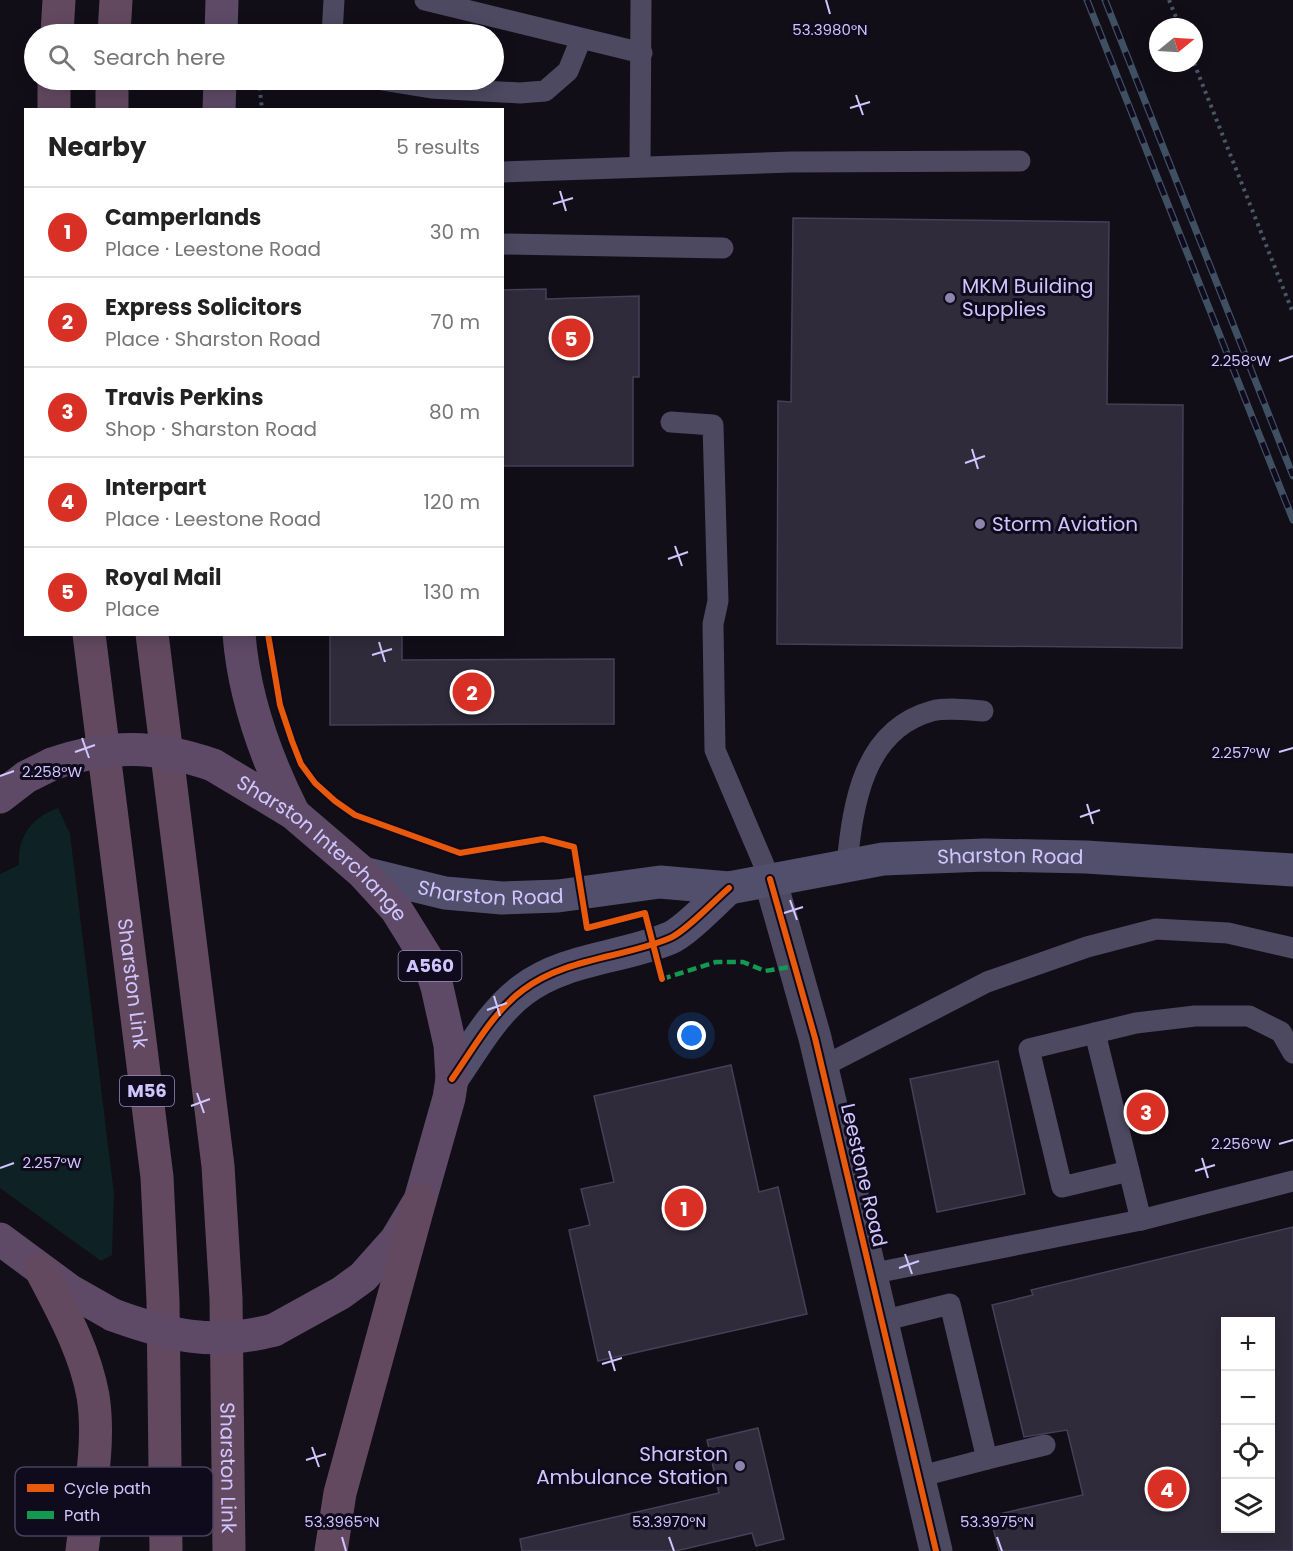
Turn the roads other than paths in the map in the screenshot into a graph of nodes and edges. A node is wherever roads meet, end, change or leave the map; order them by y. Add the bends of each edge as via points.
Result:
1 (59, 0) edge
2 (116, 0) edge
3 (222, 0) edge
4 (334, 0) edge
5 (425, 0) edge
6 (641, 0) edge
7 (58, 24) edge
8 (115, 24) edge
9 (221, 24) edge
10 (333, 24) edge
11 (581, 39) junction
12 (642, 53) junction
13 (54, 90) edge
14 (112, 90) edge
15 (220, 90) edge
16 (467, 90) edge
17 (54, 108) edge
18 (112, 108) edge
19 (219, 108) edge
20 (1020, 161) dead end
21 (640, 166) junction
22 (504, 172) edge
23 (504, 244) edge
24 (723, 248) dead end
25 (671, 422) dead end
26 (89, 636) edge
27 (152, 636) edge
28 (239, 636) edge
29 (983, 711) dead end
30 (0, 797) edge
31 (293, 813) junction
32 (847, 864) junction
33 (1293, 870) edge
34 (363, 873) junction
35 (770, 879) junction
36 (729, 888) junction
37 (1293, 948) edge
38 (1095, 1033) junction
39 (1293, 1053) edge
40 (822, 1067) junction
41 (452, 1079) junction
42 (1129, 1171) junction
43 (1293, 1181) edge
44 (420, 1200) junction
45 (1141, 1220) junction
46 (0, 1239) edge
47 (40, 1270) junction
48 (870, 1274) junction
49 (882, 1321) junction
50 (1045, 1445) dead end
51 (987, 1459) junction
52 (93, 1467) edge
53 (165, 1467) edge
54 (918, 1477) junction
55 (84, 1536) edge
56 (166, 1536) edge
57 (82, 1551) edge
58 (166, 1551) edge
59 (229, 1551) edge
60 (331, 1551) edge
61 (936, 1551) edge

1 - 7 highway
2 - 8 highway
3 - 9 highway
4 - 10 lane
5 - 11 lane
6 - 12 lane
11 - 12 lane
11 - 16 lane via 567,71 545,91
12 - 21 lane
13 - 17 highway
14 - 18 highway
15 - 19 highway
20 - 21 lane
21 - 22 lane
23 - 24 lane
25 - 35 lane via 713,425 718,601 713,624 715,750
26 - 53 highway, Sharston Link / M56 via 157,1177
27 - 59 highway, Sharston Link via 218,1166 226,1298
28 - 31 highway, A560 via 260,739
29 - 32 lane via 935,710 911,718 890,734 862,779 851,823
30 - 31 highway, Sharston Interchange / A560, bridge via 52,764 114,748 160,751 213,765
31 - 34 highway, Sharston Interchange / A560
32 - 33 main road, Sharston Road via 985,855
32 - 35 main road, Sharston Road
34 - 36 main road, Sharston Road via 445,893 502,898 558,896 660,882
34 - 41 highway, Sharston Interchange / A560 via 396,909 429,962 445,1018
35 - 36 main road, Sharston Road
35 - 40 street, Leestone Road
36 - 41 main road, Sharston Road via 671,938 574,966 523,990 496,1017
37 - 40 lane via 1228,933 1156,929 1087,947 987,982
38 - 39 lane via 1195,1016 1249,1016 1281,1032
38 - 42 lane
38 - 42 lane via 1029,1049 1059,1175 1062,1186
40 - 48 street, Leestone Road
41 - 44 highway, Sharston Interchange / A560
42 - 45 lane
43 - 45 lane
44 - 47 highway, Sharston Interchange / A560, bridge via 396,1239 363,1277 274,1330 232,1338 201,1339 146,1327 90,1304
44 - 60 highway via 340,1493
45 - 48 lane
46 - 47 highway, Sharston Interchange / A560
47 - 52 highway via 75,1339 93,1397
48 - 49 street, Leestone Road
49 - 51 lane via 950,1304
49 - 54 street, Leestone Road
50 - 51 lane
51 - 54 lane
54 - 61 street, Leestone Road
55 - 57 highway
56 - 58 highway, Sharston Link / M56

